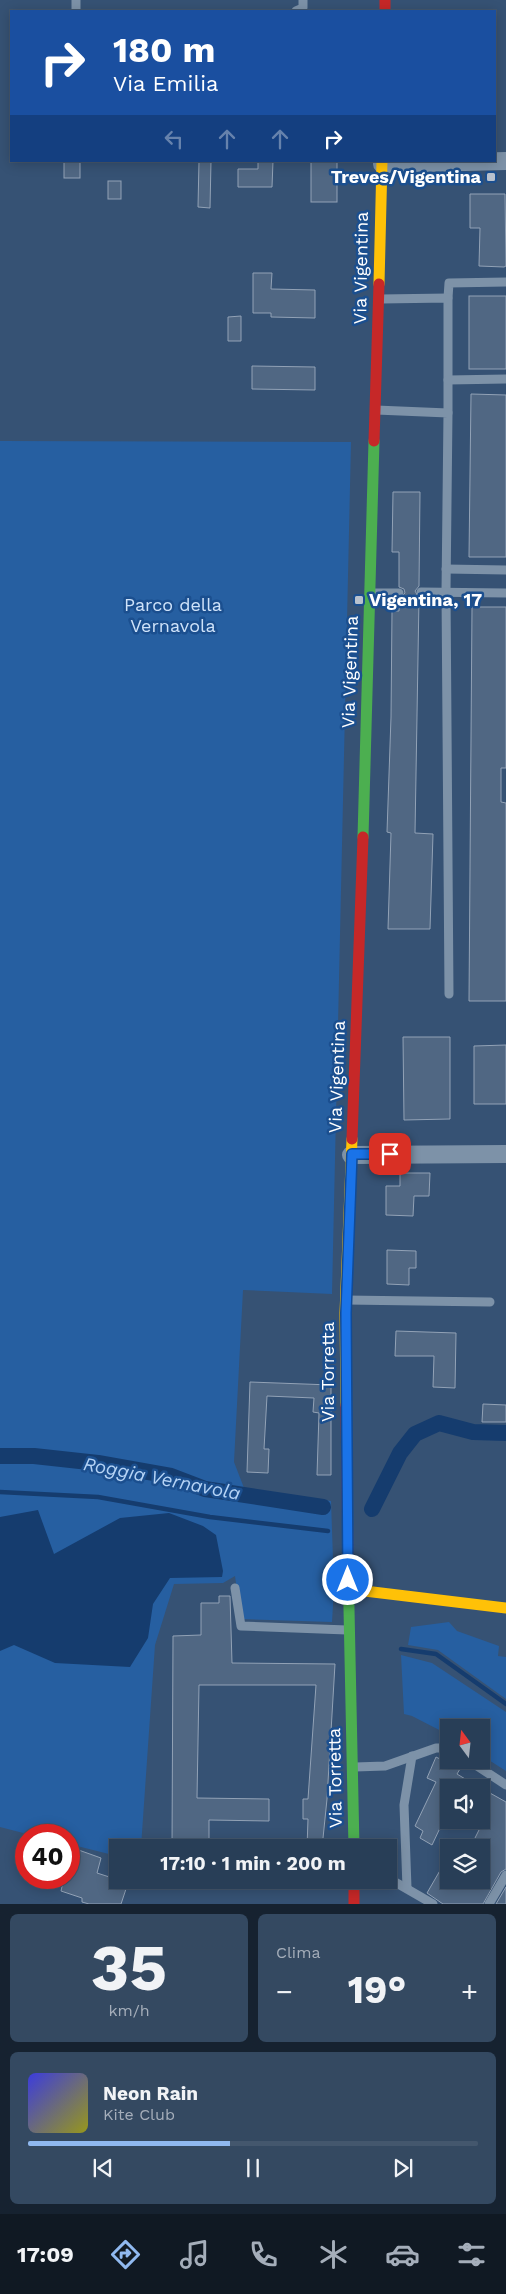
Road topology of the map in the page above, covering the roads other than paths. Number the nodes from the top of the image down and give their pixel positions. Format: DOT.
graph roads {
  1 [pos="303,0"];
  2 [pos="298,10"];
  3 [pos="444,162"];
  4 [pos="382,163"];
  5 [pos="506,282"];
  6 [pos="378,298"];
  7 [pos="448,298"];
  8 [pos="506,379"];
  9 [pos="448,380"];
  10 [pos="375,410"];
  11 [pos="448,413"];
  12 [pos="446,569"];
  13 [pos="506,570"];
  14 [pos="421,592"];
  15 [pos="446,592"];
  16 [pos="370,593"];
  17 [pos="399,593"];
  18 [pos="506,593"];
  19 [pos="449,994"];
  20 [pos="352,1154"];
  21 [pos="506,1154"];
  22 [pos="346,1300"];
  23 [pos="490,1302"];
  24 [pos="235,1588"];
  25 [pos="348,1589"];
  26 [pos="506,1608"];
  27 [pos="350,1630"];
  28 [pos="440,1748"];
  29 [pos="412,1756"];
  30 [pos="352,1767"];
  31 [pos="482,1769"];
  32 [pos="506,1785"];
  33 [pos="354,1839"];
  34 [pos="506,1875"];
  35 [pos="397,1883"];
  36 [pos="407,1888"];
  37 [pos="354,1889"];
  38 [pos="354,1904"];
  39 [pos="433,1904"];
  40 [pos="489,1904"];
  1 -- 2 [label="lane"];
  3 -- 4 [label="street"];
  4 -- 6 [label="street, Via Vigentina"];
  5 -- 7 [label="lane"];
  6 -- 7 [label="lane"];
  6 -- 10 [label="street, Via Vigentina"];
  7 -- 9 [label="lane"];
  8 -- 9 [label="lane"];
  9 -- 11 [label="lane"];
  10 -- 11 [label="lane"];
  10 -- 16 [label="street, Via Vigentina"];
  11 -- 12 [label="lane"];
  12 -- 13 [label="lane"];
  12 -- 15 [label="lane"];
  14 -- 15 [label="lane"];
  15 -- 18 [label="lane"];
  15 -- 19 [label="lane"];
  16 -- 17 [label="lane"];
  16 -- 20 [label="street, Via Vigentina"];
  20 -- 21 [label="street"];
  20 -- 22 [label="street, Via Torretta"];
  22 -- 23 [label="lane"];
  22 -- 25 [label="street, Via Torretta"];
  24 -- 27 [label="lane"];
  25 -- 26 [label="street"];
  25 -- 27 [label="street, Via Torretta"];
  27 -- 30 [label="street, Via Torretta"];
  28 -- 29 [label="lane"];
  29 -- 30 [label="lane"];
  29 -- 36 [label="lane"];
  30 -- 33 [label="street, Via Torretta"];
  31 -- 32 [label="lane"];
  34 -- 40 [label="lane"];
  35 -- 36 [label="lane"];
  36 -- 39 [label="lane"];
  37 -- 38 [label="street"];
}
